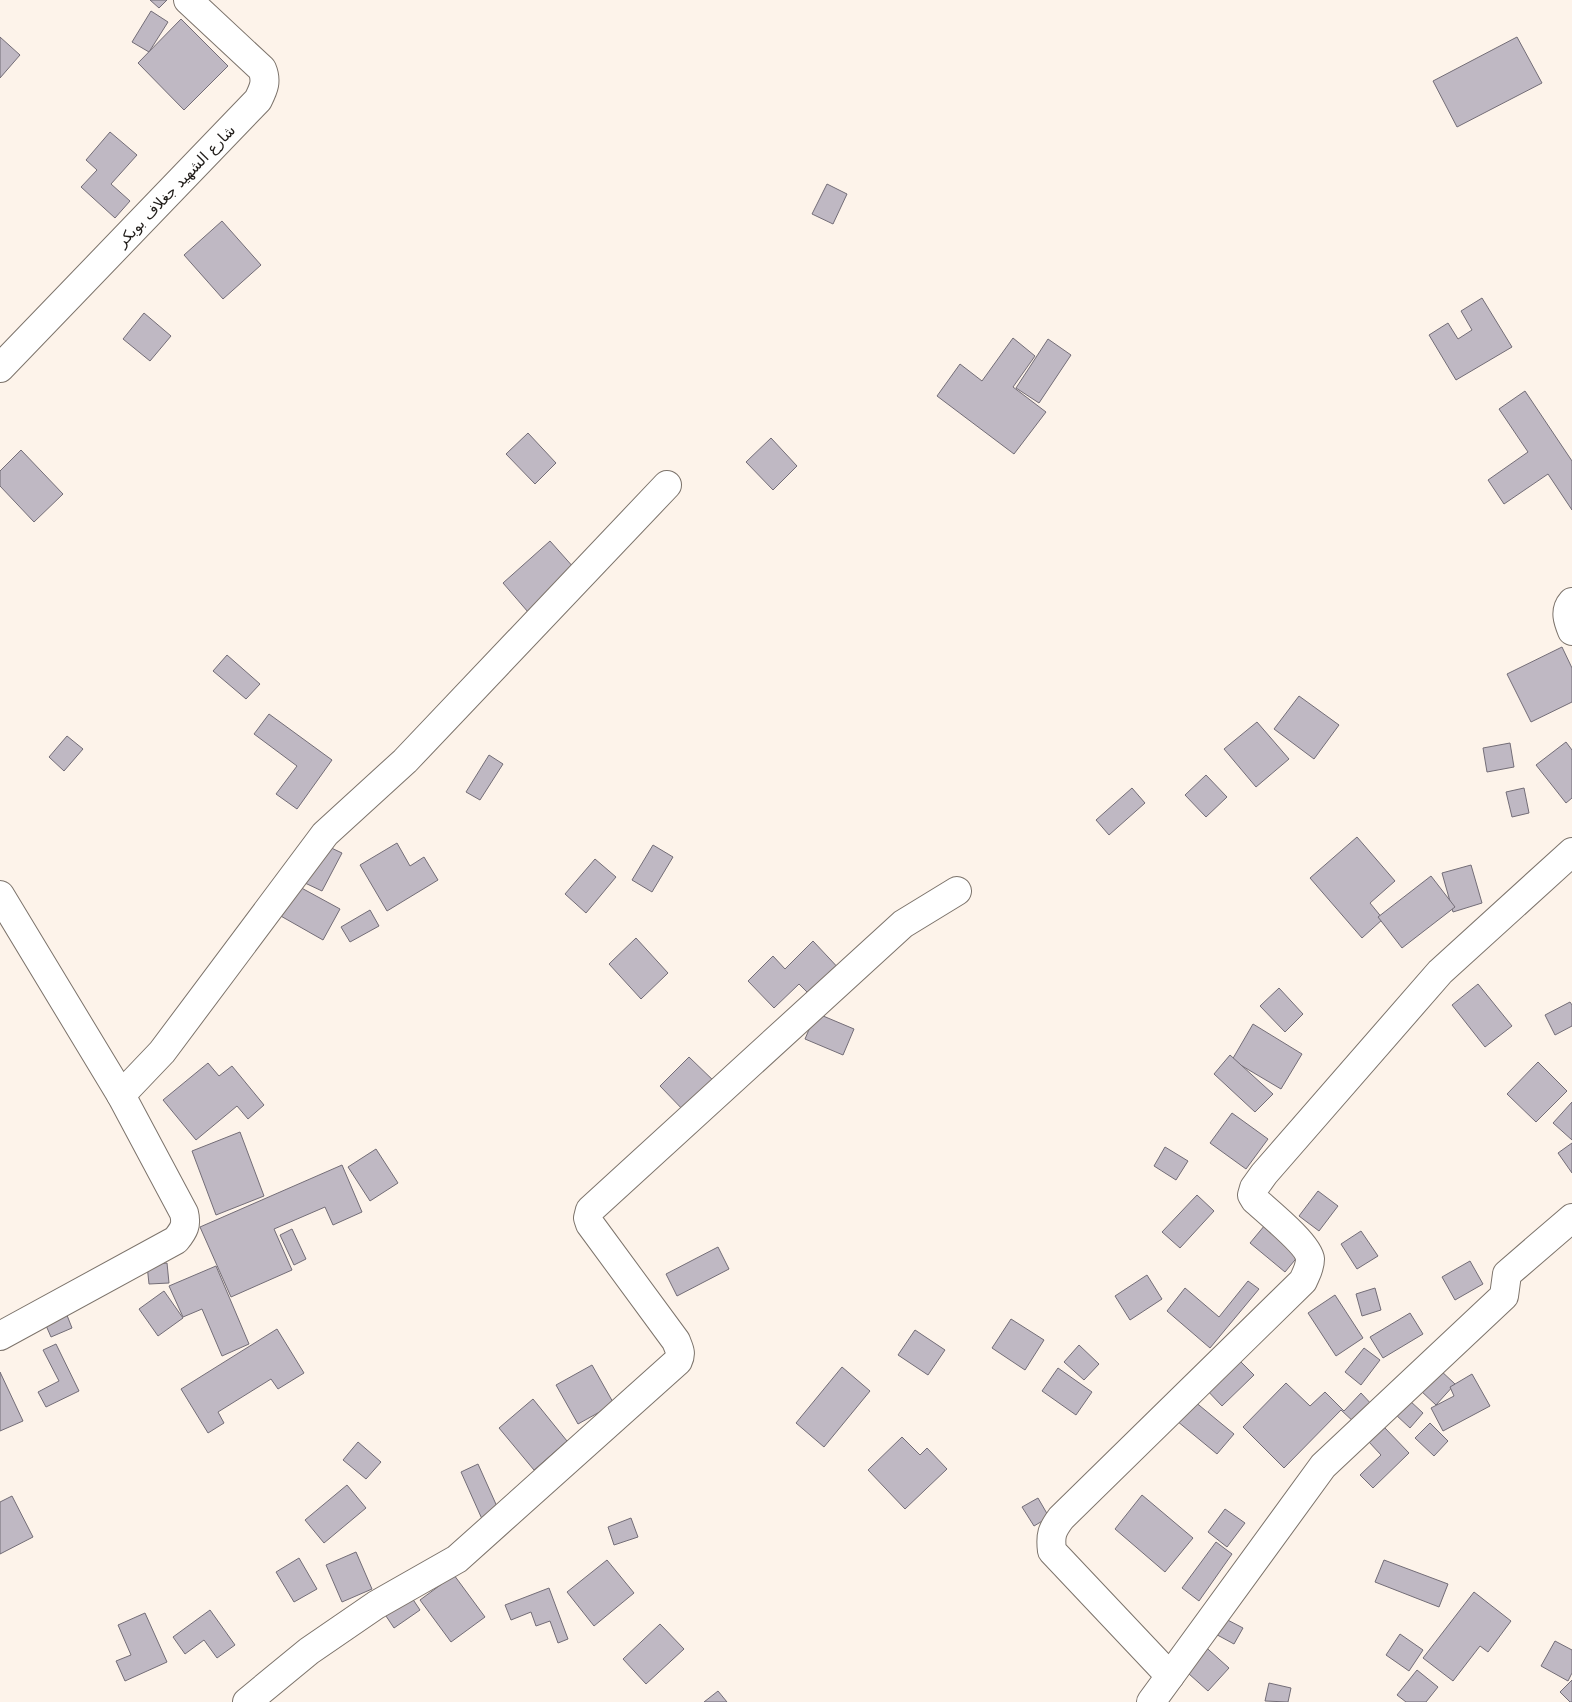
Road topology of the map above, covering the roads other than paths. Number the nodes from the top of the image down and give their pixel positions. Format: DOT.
graph roads {
  1 [pos="188,0"];
  2 [pos="0,368"];
  3 [pos="668,485"];
  4 [pos="1572,602"];
  5 [pos="1572,631"];
  6 [pos="1572,852"];
  7 [pos="957,891"];
  8 [pos="0,895"];
  9 [pos="121,1095"];
  10 [pos="1572,1218"];
  11 [pos="0,1336"];
  12 [pos="1170,1676"];
  13 [pos="247,1702"];
  14 [pos="1151,1702"];
  1 -- 2 [label="street, شارع الشهيد جغلاف بوبكر"];
  3 -- 9 [label="street"];
  4 -- 5 [label="street"];
  6 -- 12 [label="street"];
  7 -- 13 [label="street"];
  8 -- 9 [label="street"];
  9 -- 11 [label="street"];
  10 -- 12 [label="street"];
  12 -- 14 [label="street"];
}
